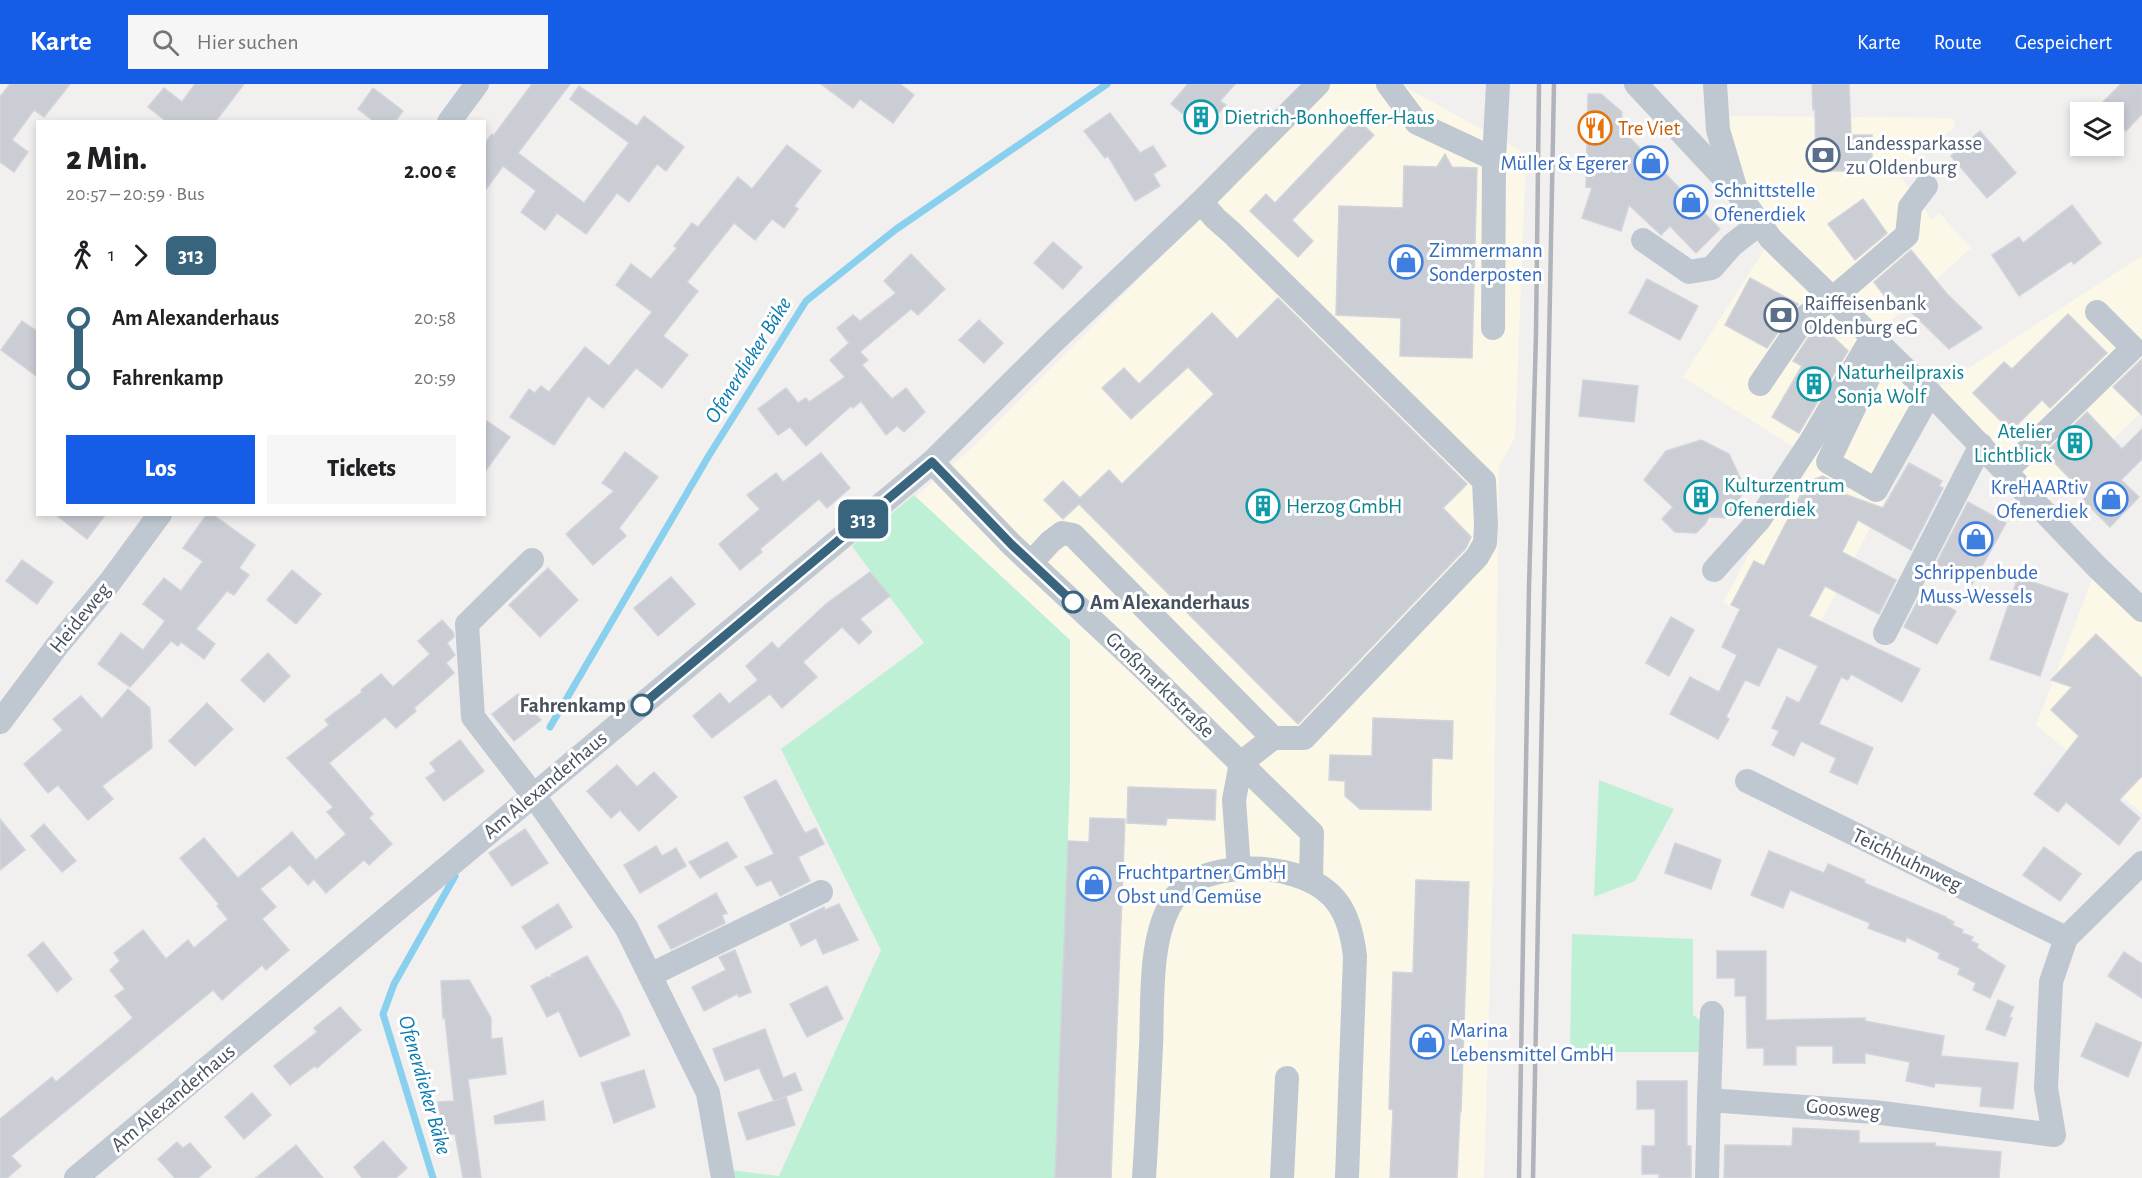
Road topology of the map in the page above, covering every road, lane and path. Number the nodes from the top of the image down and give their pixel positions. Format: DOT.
graph roads {
  1 [pos="477,84"];
  2 [pos="1318,84"];
  3 [pos="1388,84"];
  4 [pos="1498,84"];
  5 [pos="1636,84"];
  6 [pos="1715,84"];
  7 [pos="450,120"];
  8 [pos="1494,159"];
  9 [pos="1926,186"];
  10 [pos="1737,192"];
  11 [pos="1201,202"];
  12 [pos="1759,224"];
  13 [pos="1643,240"];
  14 [pos="1832,299"];
  15 [pos="2097,312"];
  16 [pos="1493,328"];
  17 [pos="1878,342"];
  18 [pos="1760,384"];
  19 [pos="1930,393"];
  20 [pos="1981,445"];
  21 [pos="932,462"];
  22 [pos="2006,471"];
  23 [pos="159,516"];
  24 [pos="531,560"];
  25 [pos="1031,563"];
  26 [pos="1714,570"];
  27 [pos="2142,610"];
  28 [pos="1885,633"];
  29 [pos="0,722"];
  30 [pos="1273,738"];
  31 [pos="1241,764"];
  32 [pos="1747,781"];
  33 [pos="534,796"];
  34 [pos="2142,863"];
  35 [pos="1239,869"];
  36 [pos="1311,880"];
  37 [pos="821,892"];
  38 [pos="805,913"];
  39 [pos="2066,939"];
  40 [pos="654,983"];
  41 [pos="1712,1013"];
  42 [pos="1287,1078"];
  43 [pos="1709,1100"];
  44 [pos="76,1178"];
  45 [pos="723,1178"];
  46 [pos="1144,1178"];
  47 [pos="1282,1178"];
  48 [pos="1347,1178"];
  49 [pos="1707,1178"];
  1 -- 7 [label="street"];
  2 -- 11 [label="street, Am Alexanderhaus"];
  3 -- 8 [label="street"];
  4 -- 8 [label="street"];
  5 -- 10 [label="street"];
  6 -- 10 [label="street"];
  8 -- 16 [label="street"];
  9 -- 14 [label="street"];
  10 -- 12 [label="street"];
  11 -- 21 [label="street, Am Alexanderhaus"];
  11 -- 30 [label="street"];
  12 -- 13 [label="street"];
  12 -- 14 [label="street"];
  14 -- 17 [label="street"];
  14 -- 18 [label="street"];
  15 -- 22 [label="street"];
  17 -- 19 [label="street"];
  17 -- 19 [label="street"];
  17 -- 26 [label="street"];
  19 -- 20 [label="street"];
  20 -- 22 [label="street"];
  20 -- 28 [label="street"];
  21 -- 25 [label="street, Großmarktstraße"];
  21 -- 33 [label="street, Am Alexanderhaus"];
  22 -- 27 [label="street"];
  23 -- 29 [label="street, Heideweg"];
  24 -- 33 [label="street"];
  25 -- 30 [label="street"];
  25 -- 31 [label="street, Großmarktstraße"];
  30 -- 31 [label="street"];
  31 -- 35 [label="street"];
  31 -- 36 [label="street, Großmarktstraße"];
  32 -- 39 [label="street, Teichhuhnweg"];
  33 -- 40 [label="street"];
  33 -- 44 [label="street, Am Alexanderhaus"];
  34 -- 39 [label="street"];
  35 -- 36 [label="street"];
  35 -- 46 [label="street"];
  36 -- 48 [label="street"];
  37 -- 40 [label="street"];
  38 -- 40 [label="street"];
  39 -- 43 [label="street, Goosweg"];
  40 -- 45 [label="street"];
  41 -- 43 [label="street"];
  42 -- 47 [label="street"];
  43 -- 49 [label="street"];
}
